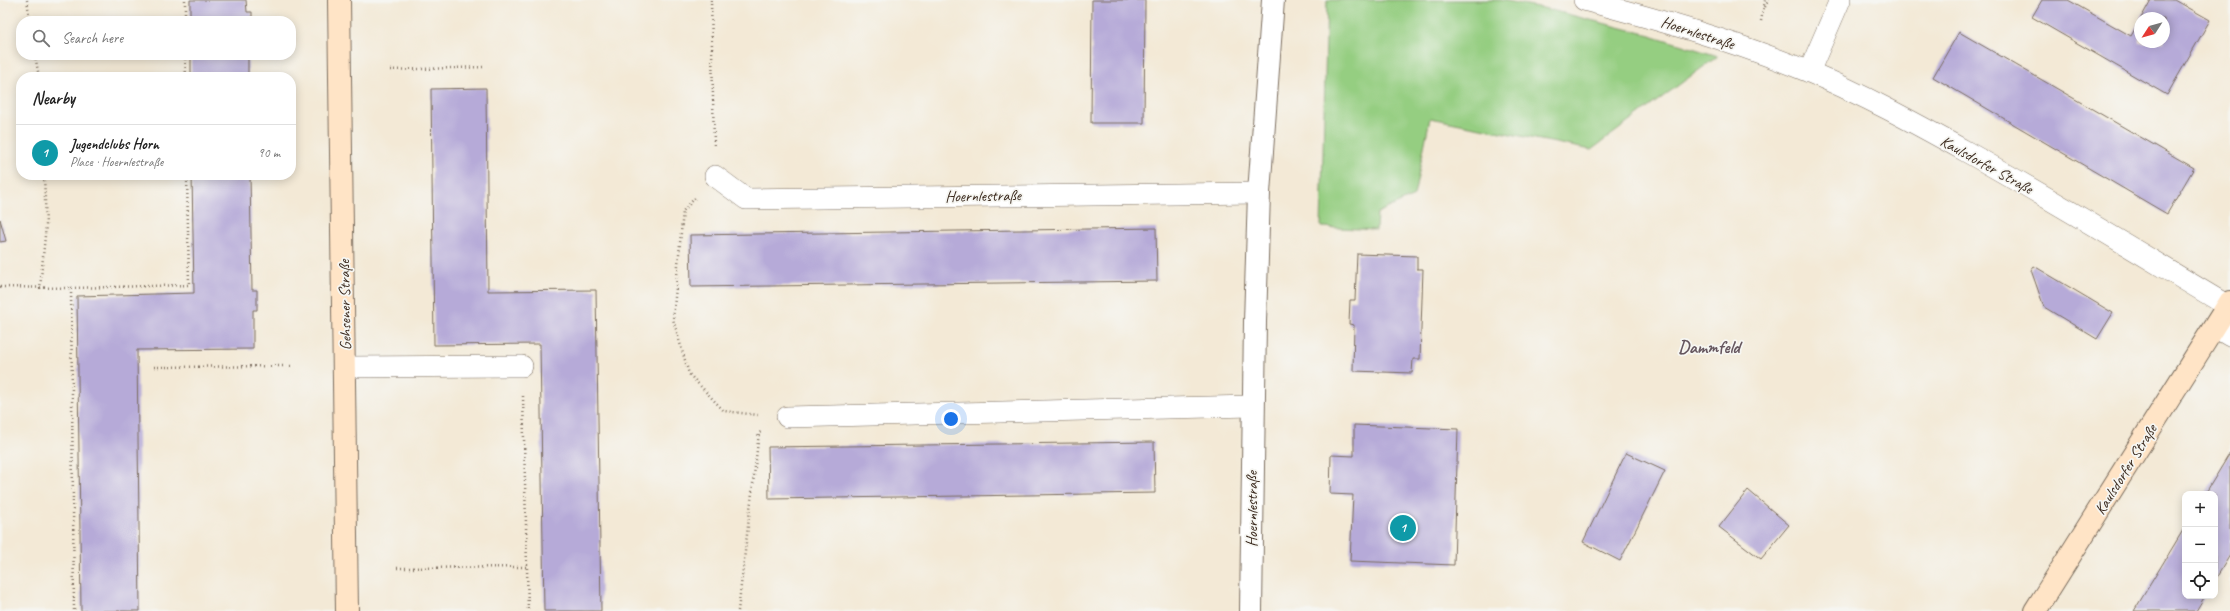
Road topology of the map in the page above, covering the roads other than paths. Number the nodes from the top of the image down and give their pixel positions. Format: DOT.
graph roads {
  1 [pos="339,0"];
  2 [pos="1273,0"];
  3 [pos="1584,0"];
  4 [pos="1840,0"];
  5 [pos="1809,72"];
  6 [pos="715,176"];
  7 [pos="1259,193"];
  8 [pos="2229,304"];
  9 [pos="2222,331"];
  10 [pos="522,366"];
  11 [pos="345,368"];
  12 [pos="1252,406"];
  13 [pos="787,417"];
  14 [pos="347,611"];
  15 [pos="1251,611"];
  16 [pos="2035,611"];
  1 -- 11 [label="main road, Gehsener Straße"];
  2 -- 7 [label="street, Hoernlestraße"];
  3 -- 5 [label="lane, Hoernlestraße"];
  4 -- 5 [label="lane"];
  5 -- 8 [label="lane, Kaulsdorfer Straße"];
  6 -- 7 [label="lane, Hoernlestraße"];
  7 -- 12 [label="street, Hoernlestraße"];
  8 -- 9 [label="main road, Kaulsdorfer Straße"];
  9 -- 16 [label="main road, Kaulsdorfer Straße"];
  10 -- 11 [label="lane"];
  11 -- 14 [label="main road, Gehsener Straße"];
  12 -- 13 [label="lane"];
  12 -- 15 [label="street, Hoernlestraße"];
}
